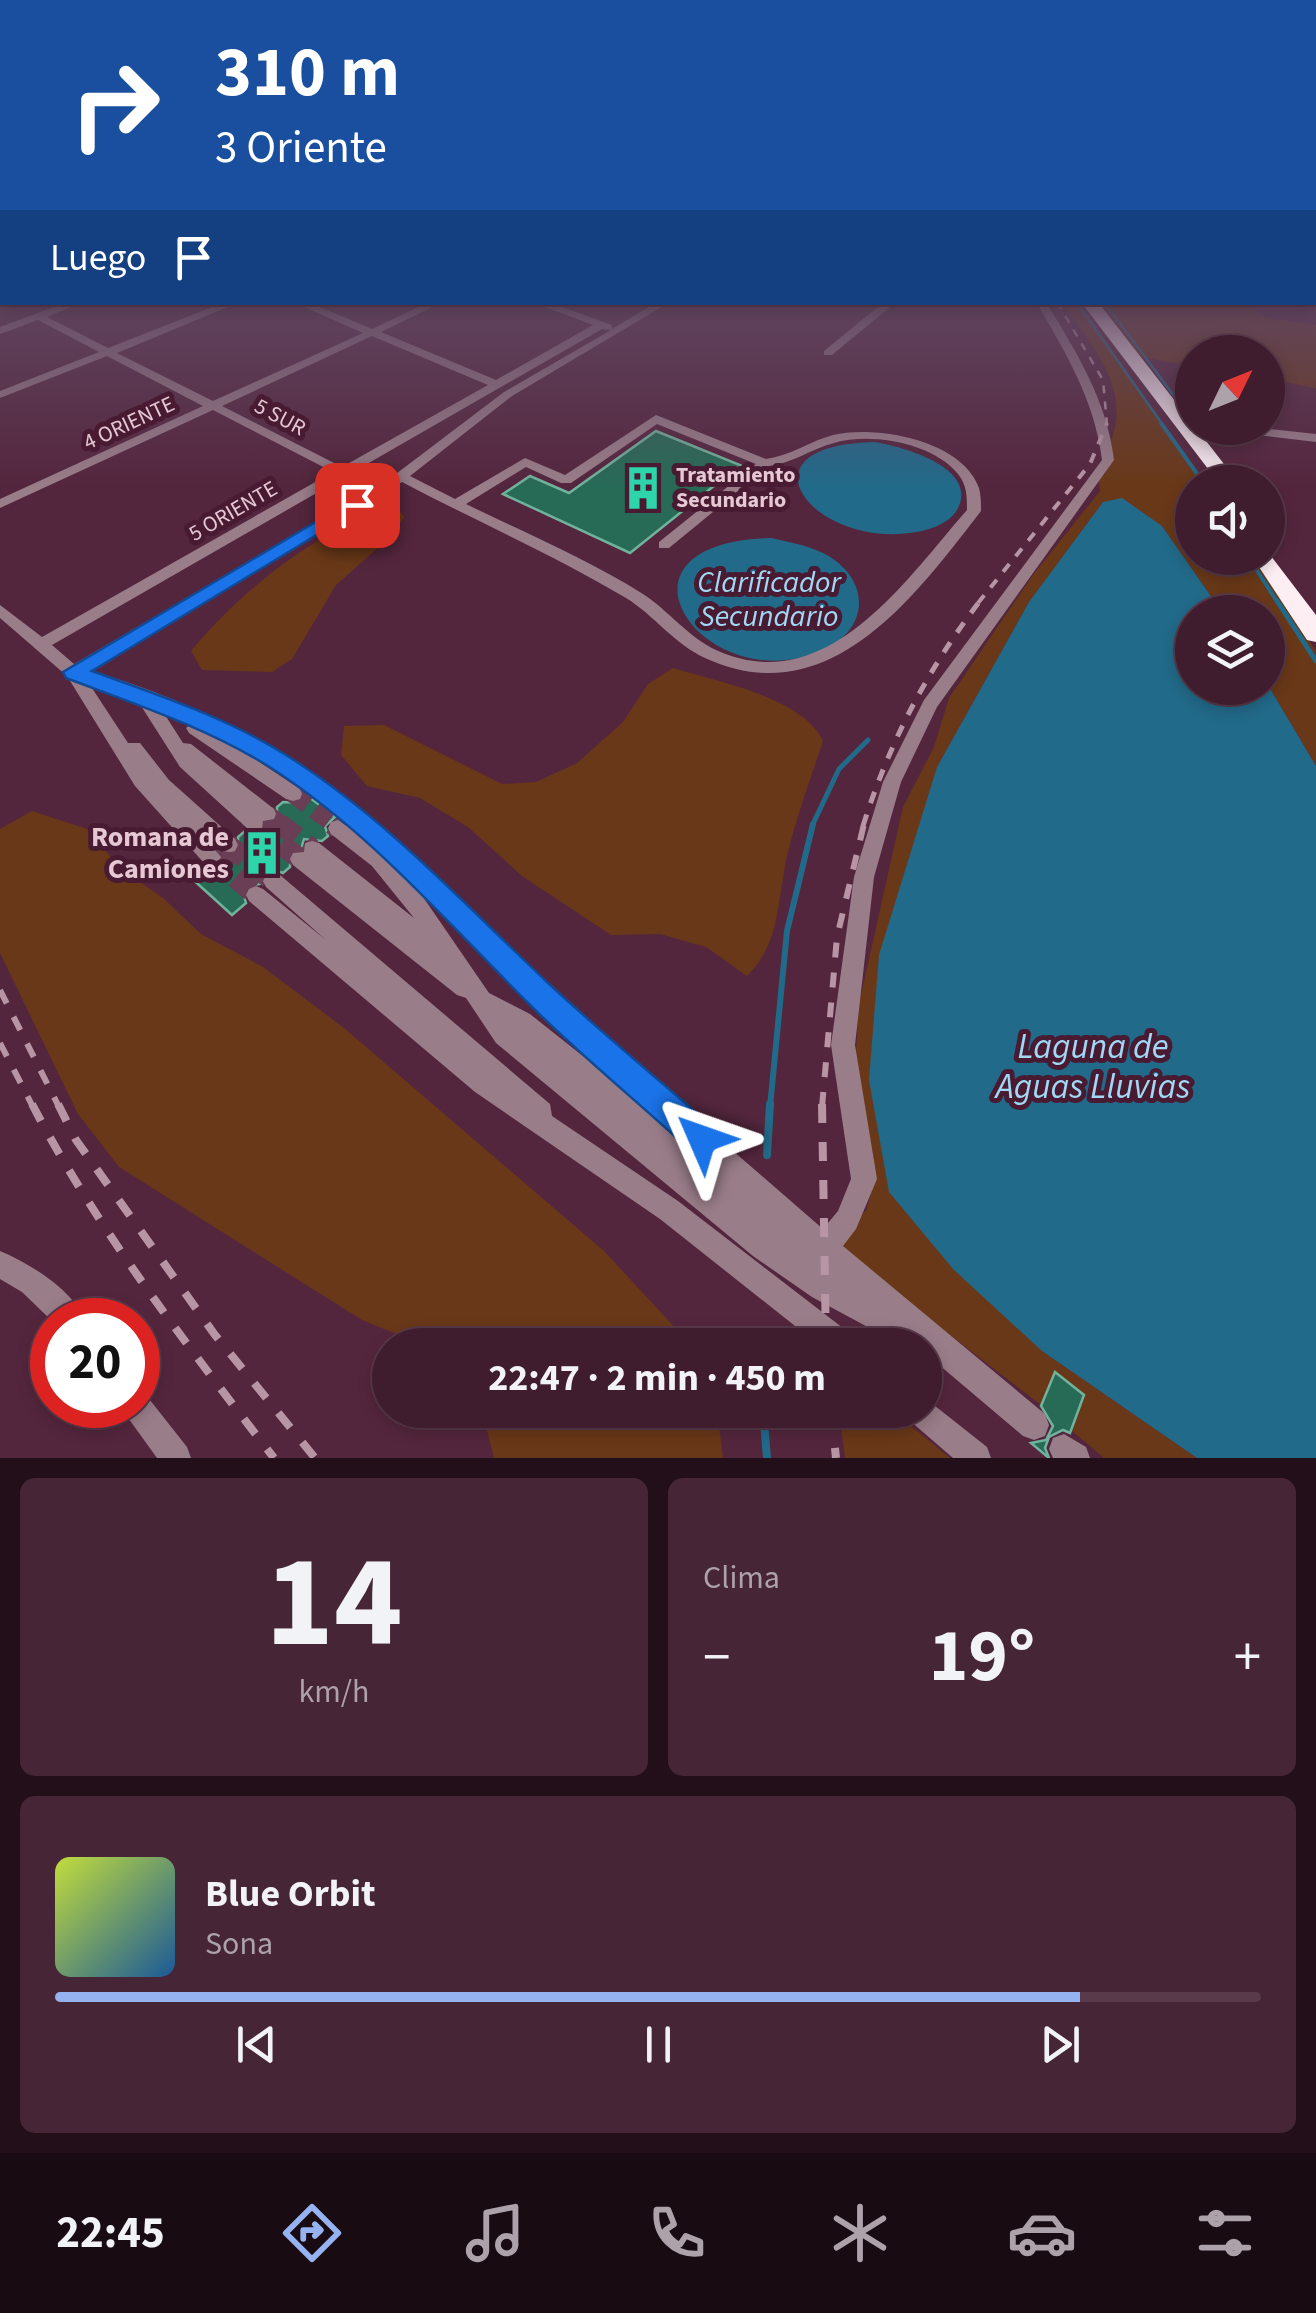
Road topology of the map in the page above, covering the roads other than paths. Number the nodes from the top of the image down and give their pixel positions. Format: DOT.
graph roads {
  1 [pos="113,351"];
  2 [pos="333,351"];
  3 [pos="416,351"];
  4 [pos="555,351"];
  5 [pos="582,351"];
  6 [pos="830,351"];
  7 [pos="1068,351"];
  8 [pos="1126,351"];
  9 [pos="828,353"];
  10 [pos="1148,382"];
  11 [pos="496,384"];
  12 [pos="0,396"];
  13 [pos="215,405"];
  14 [pos="1175,410"];
  15 [pos="1285,434"];
  16 [pos="1316,438"];
  17 [pos="765,463"];
  18 [pos="1202,465"];
  19 [pos="342,472"];
  20 [pos="402,477"];
  21 [pos="0,504"];
  22 [pos="455,505"];
  23 [pos="664,545"];
  24 [pos="1285,559"];
  25 [pos="1276,575"];
  26 [pos="1316,600"];
  27 [pos="0,610"];
  28 [pos="1316,634"];
  29 [pos="41,644"];
  30 [pos="73,672"];
  31 [pos="144,696"];
  32 [pos="95,702"];
  33 [pos="293,794"];
  34 [pos="262,818"];
  35 [pos="338,828"];
  36 [pos="228,845"];
  37 [pos="306,854"];
  38 [pos="212,858"];
  39 [pos="264,888"];
  40 [pos="482,1000"];
  41 [pos="824,1249"];
  42 [pos="0,1264"];
  43 [pos="48,1298"];
  44 [pos="820,1328"];
  45 [pos="899,1328"];
  46 [pos="915,1328"];
  47 [pos="942,1351"];
  48 [pos="1034,1425"];
  49 [pos="153,1428"];
  50 [pos="940,1428"];
  51 [pos="176,1458"];
  52 [pos="976,1458"];
  1 -- 12 [label="lane"];
  1 -- 13 [label="lane, 5 SUR"];
  2 -- 13 [label="lane, 4 ORIENTE"];
  3 -- 11 [label="lane"];
  4 -- 11 [label="lane, 5 ORIENTE"];
  5 -- 20 [label="lane"];
  6 -- 9 [label="lane"];
  7 -- 41 [label="lane"];
  8 -- 10 [label="highway"];
  10 -- 14 [label="highway"];
  10 -- 18 [label="highway"];
  11 -- 19 [label="lane, 5 ORIENTE"];
  13 -- 19 [label="lane, 5 SUR"];
  13 -- 21 [label="lane, 4 ORIENTE"];
  15 -- 16 [label="lane"];
  17 -- 22 [label="lane"];
  17 -- 22 [label="lane"];
  17 -- 23 [label="lane"];
  19 -- 29 [label="lane, 5 ORIENTE"];
  20 -- 22 [label="lane"];
  20 -- 30 [label="lane"];
  24 -- 26 [label="highway"];
  25 -- 28 [label="highway"];
  27 -- 29 [label="lane"];
  29 -- 30 [label="lane"];
  30 -- 31 [label="lane"];
  30 -- 32 [label="lane"];
  31 -- 33 [label="lane"];
  31 -- 34 [label="lane"];
  31 -- 41 [label="lane"];
  32 -- 36 [label="lane"];
  32 -- 38 [label="lane"];
  35 -- 40 [label="lane"];
  37 -- 40 [label="lane"];
  39 -- 44 [label="lane"];
  40 -- 45 [label="lane"];
  41 -- 46 [label="lane"];
  42 -- 43 [label="lane"];
  47 -- 48 [label="lane"];
  49 -- 51 [label="lane"];
  50 -- 52 [label="lane"];
}
